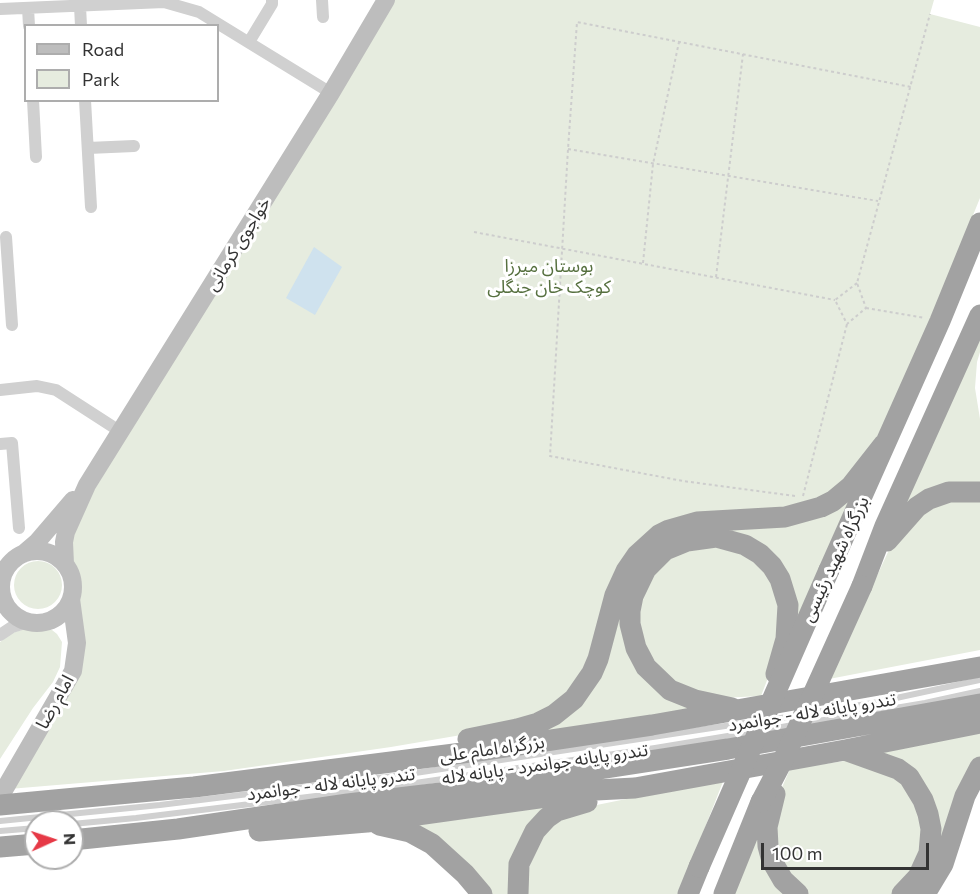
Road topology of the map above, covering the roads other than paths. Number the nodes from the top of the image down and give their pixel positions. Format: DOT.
graph roads {
  1 [pos="272,0"];
  2 [pos="322,0"];
  3 [pos="386,0"];
  4 [pos="80,6"];
  5 [pos="28,8"];
  6 [pos="0,9"];
  7 [pos="323,17"];
  8 [pos="29,24"];
  9 [pos="81,24"];
  10 [pos="249,42"];
  11 [pos="332,93"];
  12 [pos="33,102"];
  13 [pos="85,102"];
  14 [pos="134,146"];
  15 [pos="88,148"];
  16 [pos="36,157"];
  17 [pos="91,207"];
  18 [pos="980,223"];
  19 [pos="6,237"];
  20 [pos="5,303"];
  21 [pos="980,315"];
  22 [pos="12,325"];
  23 [pos="0,390"];
  24 [pos="121,432"];
  25 [pos="0,444"];
  26 [pos="884,444"];
  27 [pos="87,485"];
  28 [pos="980,492"];
  29 [pos="19,528"];
  30 [pos="23,554"];
  31 [pos="874,558"];
  32 [pos="65,564"];
  33 [pos="1,599"];
  34 [pos="71,599"];
  35 [pos="28,622"];
  36 [pos="48,622"];
  37 [pos="0,635"];
  38 [pos="980,654"];
  39 [pos="980,667"];
  40 [pos="944,673"];
  41 [pos="980,680"];
  42 [pos="980,691"];
  43 [pos="772,698"];
  44 [pos="980,704"];
  45 [pos="741,710"];
  46 [pos="980,723"];
  47 [pos="845,750"];
  48 [pos="360,766"];
  49 [pos="980,767"];
  50 [pos="0,774"];
  51 [pos="635,788"];
  52 [pos="0,797"];
  53 [pos="768,798"];
  54 [pos="0,805"];
  55 [pos="0,821"];
  56 [pos="367,822"];
  57 [pos="84,823"];
  58 [pos="178,829"];
  59 [pos="24,833"];
  60 [pos="84,839"];
  61 [pos="3,842"];
  62 [pos="24,843"];
  63 [pos="482,894"];
  64 [pos="518,894"];
  65 [pos="688,894"];
  66 [pos="724,894"];
  67 [pos="798,894"];
  68 [pos="902,894"];
  69 [pos="925,894"];
  1 -- 10 [label="street"];
  2 -- 7 [label="street"];
  3 -- 11 [label="main road, خواجوی کرمانی"];
  4 -- 5 [label="street"];
  4 -- 9 [label="street"];
  4 -- 10 [label="street"];
  5 -- 6 [label="street"];
  5 -- 8 [label="street"];
  10 -- 11 [label="street"];
  11 -- 24 [label="main road, خواجوی کرمانی"];
  12 -- 16 [label="street"];
  13 -- 15 [label="street"];
  14 -- 15 [label="street"];
  15 -- 17 [label="street"];
  18 -- 26 [label="highway, بزرگراه شهید رئیسی"];
  19 -- 20 [label="street"];
  20 -- 22 [label="street"];
  21 -- 31 [label="highway, بزرگراه شهید رئیسی"];
  23 -- 24 [label="street"];
  24 -- 27 [label="main road, خواجوی کرمانی"];
  25 -- 29 [label="street"];
  26 -- 43 [label="highway, بزرگراه شهید رئیسی, bridge"];
  26 -- 48 [label="highway"];
  27 -- 30 [label="main road"];
  27 -- 32 [label="main road"];
  28 -- 31 [label="highway"];
  30 -- 32 [label="main road"];
  30 -- 33 [label="main road"];
  31 -- 53 [label="highway, بزرگراه شهید رئیسی, bridge"];
  32 -- 34 [label="main road"];
  33 -- 35 [label="main road"];
  34 -- 36 [label="main road"];
  34 -- 52 [label="main road, امام رضا"];
  35 -- 36 [label="main road"];
  35 -- 37 [label="street"];
  36 -- 50 [label="main road, امام رضا"];
  38 -- 40 [label="highway"];
  39 -- 40 [label="highway, بزرگراه امام علی"];
  40 -- 45 [label="highway, بزرگراه امام علی"];
  41 -- 55 [label="lane, تندرو پایانه لاله - جوانمرد"];
  42 -- 57 [label="lane, تندرو پایانه جوانمرد - پایانه لاله"];
  43 -- 45 [label="highway"];
  43 -- 65 [label="highway, بزرگراه شهید رئیسی, bridge"];
  44 -- 58 [label="highway, بزرگراه امام علی"];
  45 -- 48 [label="highway, بزرگراه امام علی"];
  46 -- 47 [label="highway"];
  47 -- 51 [label="highway"];
  47 -- 68 [label="highway"];
  48 -- 54 [label="highway, بزرگراه امام علی"];
  49 -- 69 [label="highway"];
  51 -- 56 [label="highway"];
  51 -- 64 [label="highway"];
  53 -- 66 [label="highway, بزرگراه شهید رئیسی"];
  53 -- 67 [label="highway"];
  56 -- 58 [label="highway"];
  56 -- 63 [label="highway"];
  58 -- 60 [label="highway, بزرگراه امام علی"];
  59 -- 61 [label="lane"];
  61 -- 62 [label="highway"];
}
